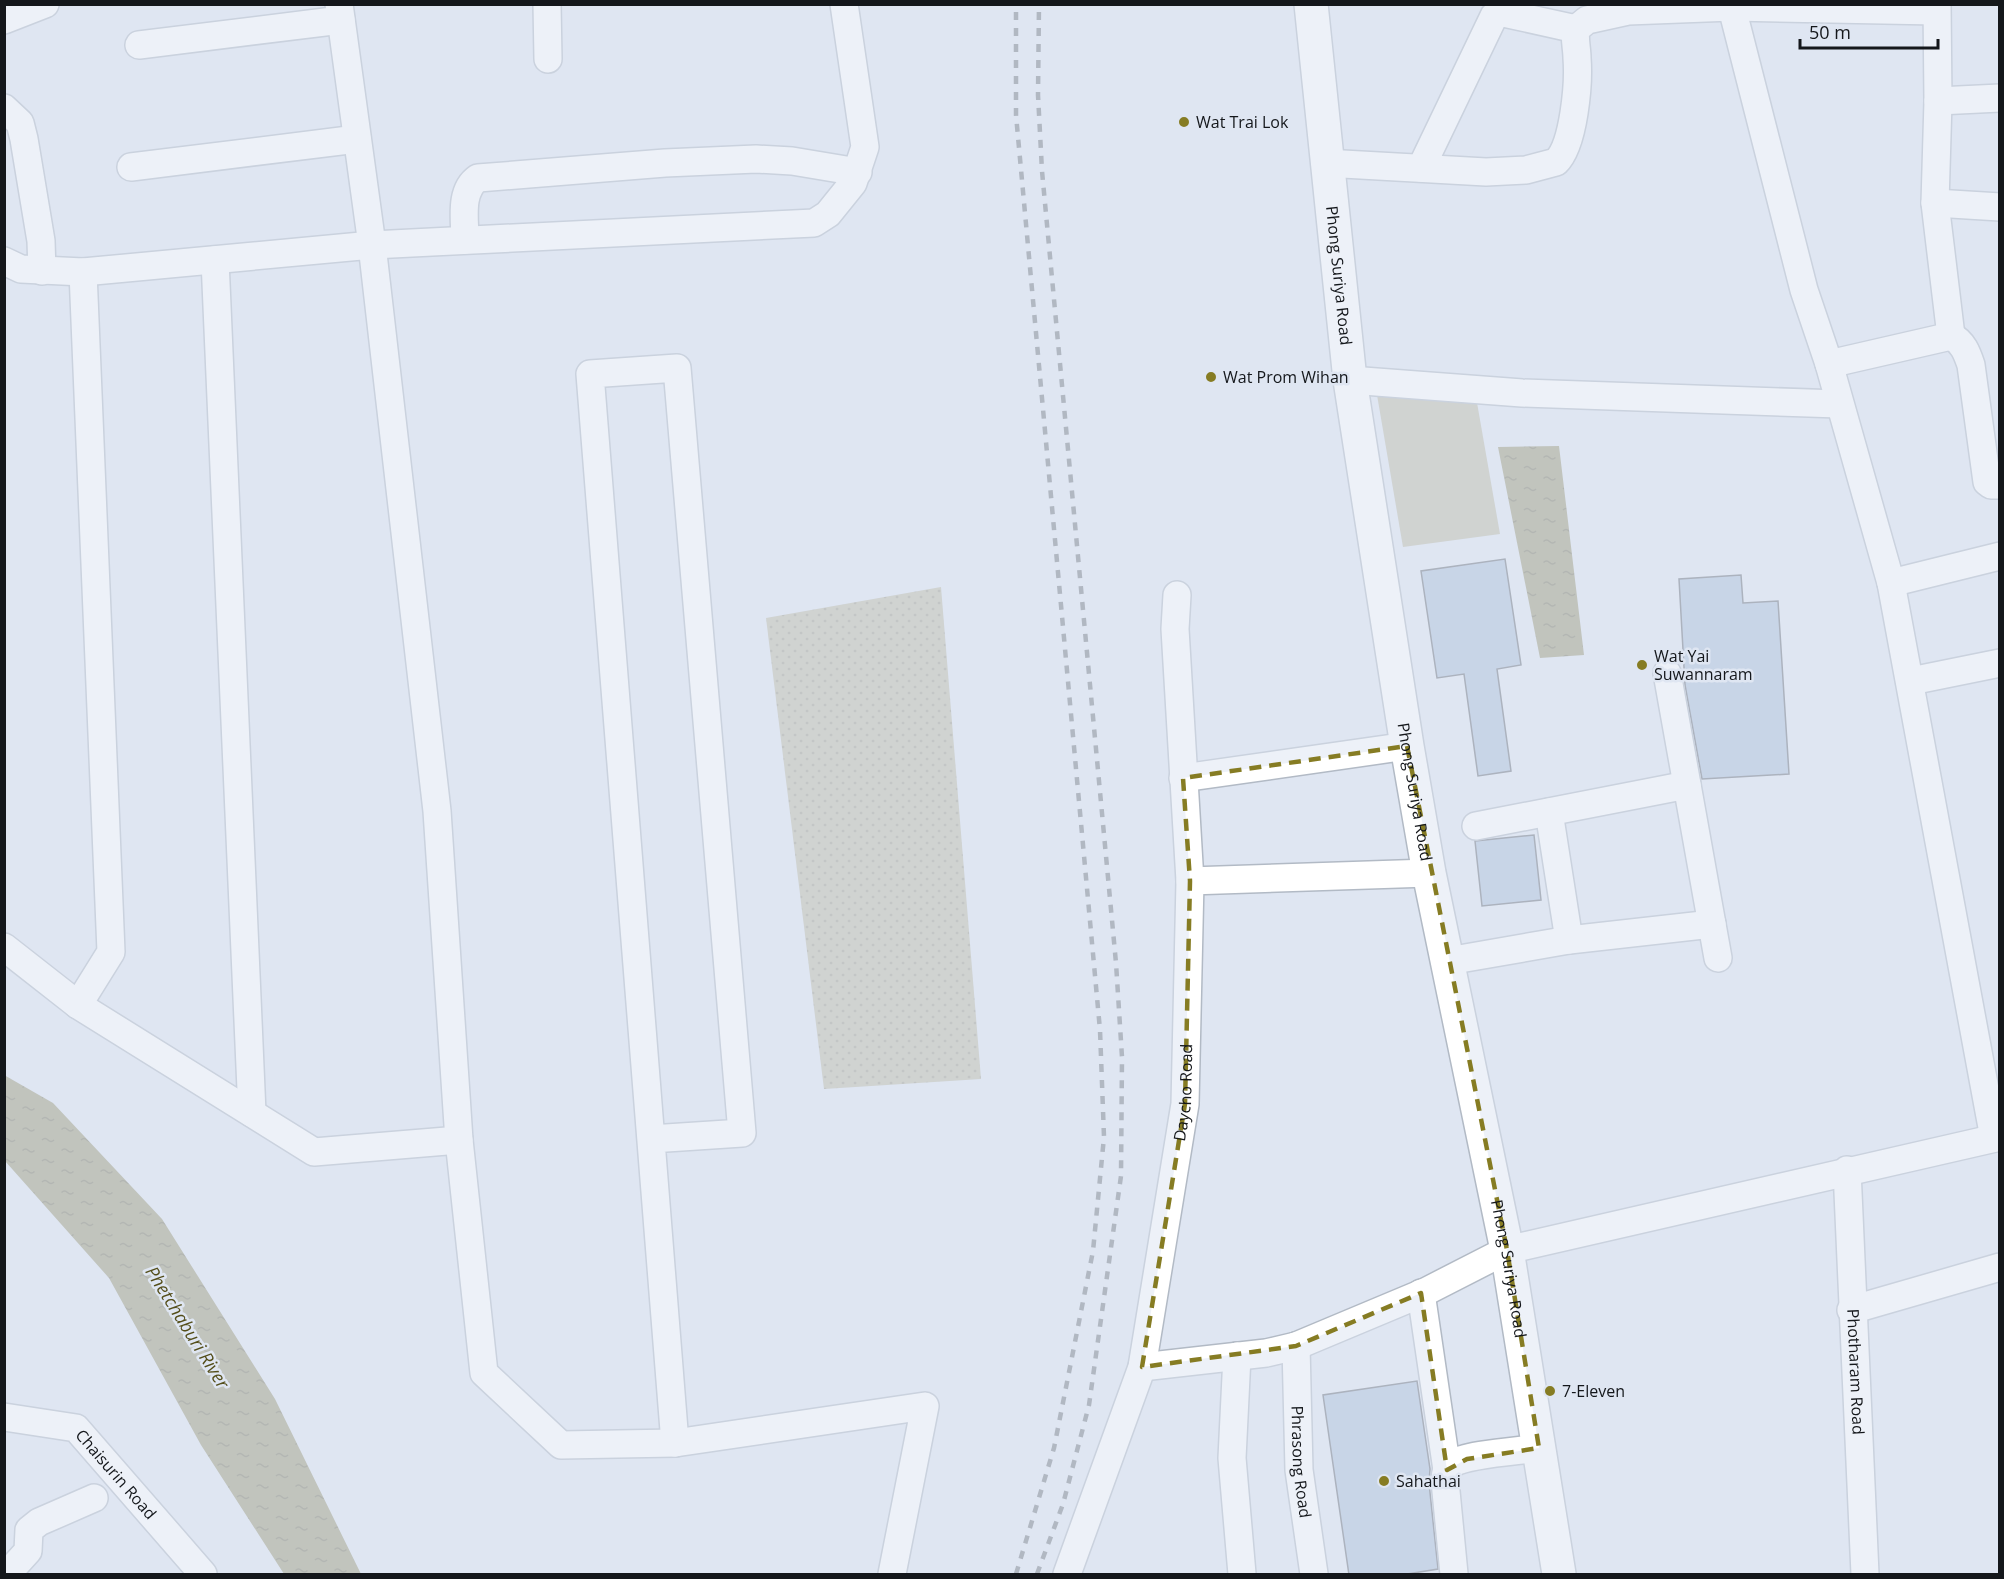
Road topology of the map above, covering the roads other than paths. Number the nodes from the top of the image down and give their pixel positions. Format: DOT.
graph roads {
  1 [pos="45,4"];
  2 [pos="547,4"];
  3 [pos="844,4"];
  4 [pos="1311,4"];
  5 [pos="1731,6"];
  6 [pos="1937,8"];
  7 [pos="340,12"];
  8 [pos="4,20"];
  9 [pos="1575,29"];
  10 [pos="139,45"];
  11 [pos="548,59"];
  12 [pos="2000,98"];
  13 [pos="1938,101"];
  14 [pos="4,108"];
  15 [pos="357,139"];
  16 [pos="1325,163"];
  17 [pos="131,168"];
  18 [pos="1420,168"];
  19 [pos="858,171"];
  20 [pos="1935,203"];
  21 [pos="2000,207"];
  22 [pos="465,240"];
  23 [pos="372,245"];
  24 [pos="215,260"];
  25 [pos="4,261"];
  26 [pos="42,272"];
  27 [pos="83,272"];
  28 [pos="1951,336"];
  29 [pos="1829,364"];
  30 [pos="1350,380"];
  31 [pos="1839,404"];
  32 [pos="2000,485"];
  33 [pos="2000,556"];
  34 [pos="1891,583"];
  35 [pos="1177,596"];
  36 [pos="2000,663"];
  37 [pos="1667,673"];
  38 [pos="1911,681"];
  39 [pos="1407,746"];
  40 [pos="1183,778"];
  41 [pos="1687,785"];
  42 [pos="1549,812"];
  43 [pos="1476,826"];
  44 [pos="1429,873"];
  45 [pos="1190,881"];
  46 [pos="1712,924"];
  47 [pos="1569,940"];
  48 [pos="4,947"];
  49 [pos="1718,958"];
  50 [pos="1448,960"];
  51 [pos="78,1005"];
  52 [pos="252,1113"];
  53 [pos="1996,1137"];
  54 [pos="651,1139"];
  55 [pos="459,1140"];
  56 [pos="1847,1170"];
  57 [pos="1507,1250"];
  58 [pos="2000,1267"];
  59 [pos="1421,1293"];
  60 [pos="1851,1310"];
  61 [pos="1296,1346"];
  62 [pos="1237,1356"];
  63 [pos="1142,1367"];
  64 [pos="4,1417"];
  65 [pos="675,1443"];
  66 [pos="1539,1448"];
  67 [pos="1447,1470"];
  68 [pos="94,1498"];
  69 [pos="7,1575"];
  70 [pos="203,1575"];
  71 [pos="892,1575"];
  72 [pos="1067,1575"];
  73 [pos="1242,1575"];
  74 [pos="1314,1575"];
  75 [pos="1454,1575"];
  76 [pos="1559,1575"];
  77 [pos="1865,1575"];
  1 -- 8 [label="street"];
  2 -- 11 [label="street"];
  3 -- 19 [label="street"];
  4 -- 16 [label="main road, Phong Suriya Road"];
  5 -- 6 [label="street"];
  5 -- 9 [label="street"];
  5 -- 29 [label="street"];
  6 -- 13 [label="street"];
  7 -- 10 [label="street"];
  7 -- 15 [label="street"];
  9 -- 18 [label="street"];
  9 -- 18 [label="street"];
  12 -- 13 [label="street"];
  13 -- 20 [label="street"];
  14 -- 26 [label="street"];
  15 -- 17 [label="street"];
  15 -- 23 [label="street"];
  16 -- 18 [label="street"];
  16 -- 30 [label="main road, Phong Suriya Road"];
  19 -- 22 [label="street"];
  19 -- 22 [label="street"];
  20 -- 21 [label="street"];
  20 -- 28 [label="street"];
  22 -- 23 [label="street"];
  23 -- 24 [label="street"];
  23 -- 55 [label="street"];
  24 -- 27 [label="street"];
  24 -- 52 [label="street"];
  25 -- 26 [label="street"];
  26 -- 27 [label="street"];
  27 -- 51 [label="street"];
  28 -- 29 [label="street"];
  28 -- 32 [label="street"];
  29 -- 31 [label="street"];
  30 -- 31 [label="street"];
  30 -- 39 [label="main road, Phong Suriya Road"];
  31 -- 34 [label="street"];
  33 -- 34 [label="street"];
  34 -- 38 [label="street"];
  35 -- 40 [label="street, Daycho Road"];
  36 -- 38 [label="street"];
  37 -- 41 [label="street"];
  38 -- 53 [label="street"];
  39 -- 40 [label="street"];
  39 -- 44 [label="main road, Phong Suriya Road"];
  40 -- 45 [label="street, Daycho Road"];
  41 -- 42 [label="street"];
  41 -- 46 [label="street"];
  42 -- 43 [label="street"];
  42 -- 47 [label="street"];
  44 -- 45 [label="street"];
  44 -- 50 [label="main road, Phong Suriya Road"];
  45 -- 63 [label="street, Daycho Road"];
  46 -- 47 [label="street"];
  46 -- 49 [label="street"];
  47 -- 50 [label="street"];
  48 -- 51 [label="street"];
  50 -- 57 [label="main road, Phong Suriya Road"];
  51 -- 52 [label="street"];
  52 -- 55 [label="street"];
  53 -- 56 [label="street"];
  54 -- 54 [label="street"];
  54 -- 65 [label="street"];
  55 -- 65 [label="street"];
  56 -- 57 [label="street"];
  56 -- 60 [label="street, Photharam Road"];
  57 -- 59 [label="street"];
  57 -- 66 [label="main road, Phong Suriya Road"];
  58 -- 60 [label="street"];
  59 -- 61 [label="street"];
  59 -- 67 [label="street"];
  60 -- 77 [label="street, Photharam Road"];
  61 -- 62 [label="street"];
  61 -- 74 [label="street, Phrasong Road"];
  62 -- 63 [label="street"];
  62 -- 73 [label="street"];
  63 -- 72 [label="street, Daycho Road"];
  64 -- 70 [label="street, Chaisurin Road"];
  65 -- 71 [label="street"];
  66 -- 67 [label="street"];
  66 -- 76 [label="main road, Phong Suriya Road"];
  67 -- 75 [label="street"];
  68 -- 69 [label="street"];
}
